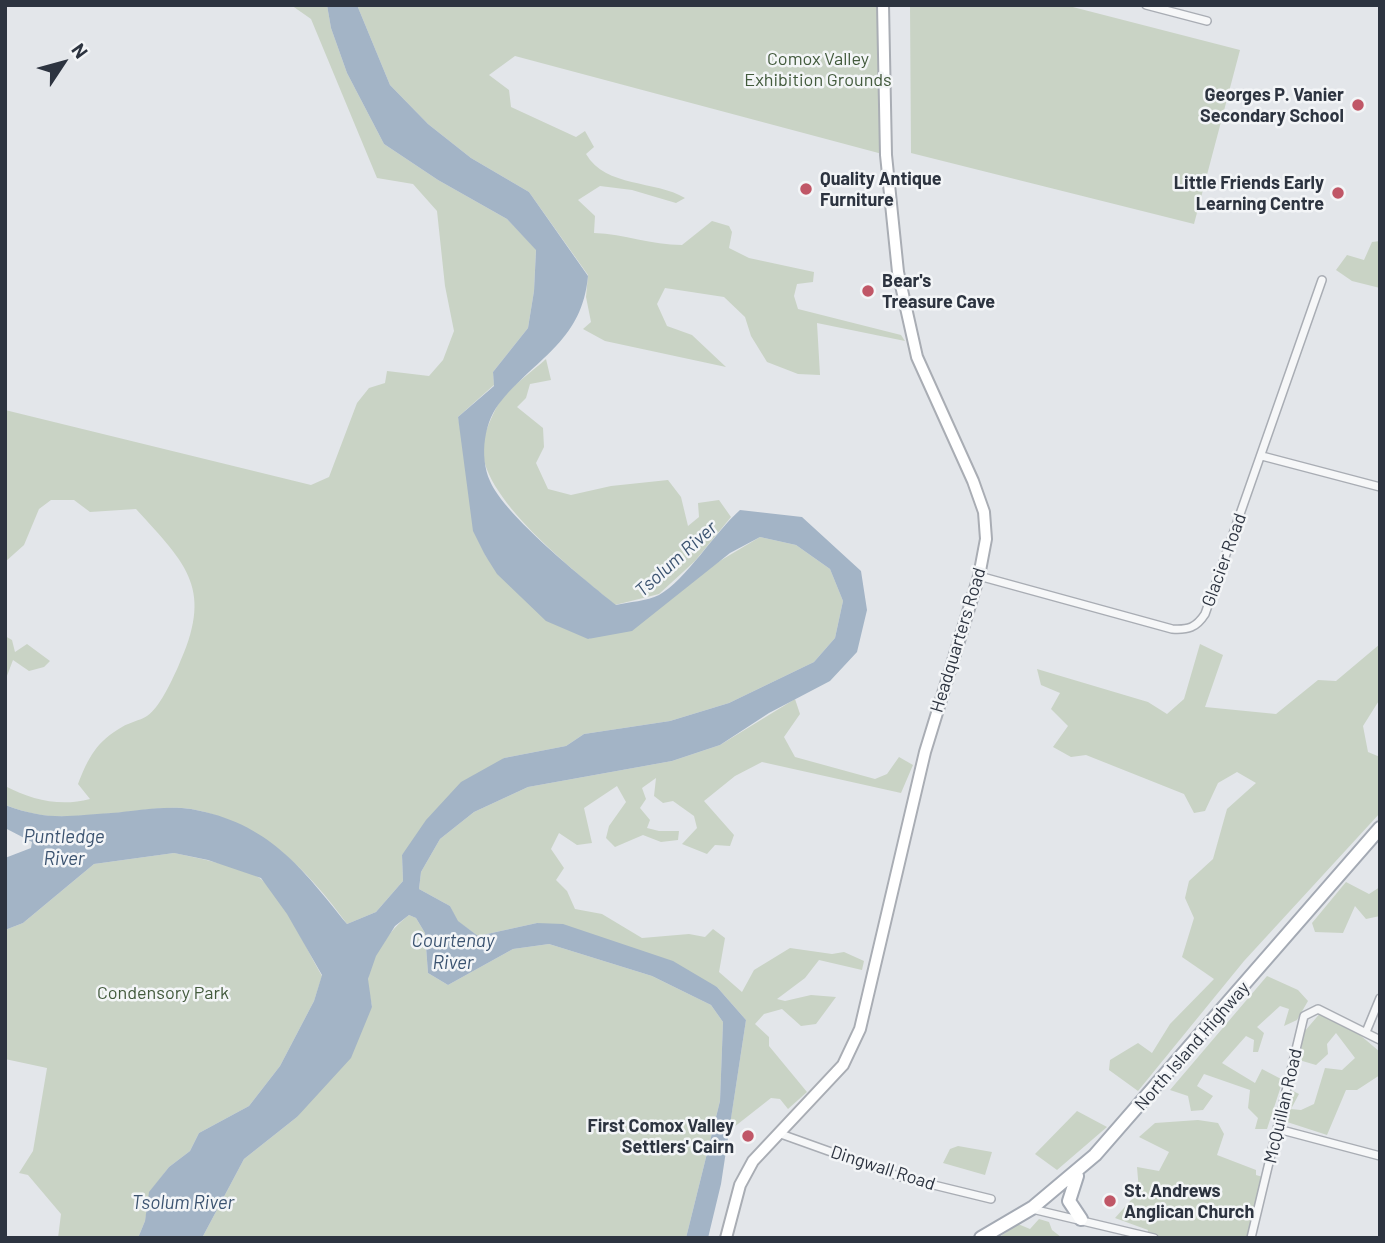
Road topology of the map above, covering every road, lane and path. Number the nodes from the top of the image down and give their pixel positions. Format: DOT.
graph roads {
  1 [pos="883,5"];
  2 [pos="1146,5"];
  3 [pos="1207,21"];
  4 [pos="1322,280"];
  5 [pos="1262,456"];
  6 [pos="1380,487"];
  7 [pos="979,576"];
  8 [pos="1380,828"];
  9 [pos="1380,998"];
  10 [pos="1366,1032"];
  11 [pos="1380,1040"];
  12 [pos="1278,1129"];
  13 [pos="777,1132"];
  14 [pos="1380,1156"];
  15 [pos="1081,1169"];
  16 [pos="991,1199"];
  17 [pos="1032,1208"];
  18 [pos="1081,1220"];
  19 [pos="726,1238"];
  20 [pos="981,1238"];
  21 [pos="1154,1238"];
  22 [pos="1251,1238"];
  1 -- 7 [label="main road, Headquarters Road"];
  2 -- 3 [label="street"];
  4 -- 5 [label="street, Glacier Road"];
  5 -- 6 [label="street"];
  5 -- 7 [label="street, Glacier Road"];
  7 -- 13 [label="main road, Headquarters Road"];
  8 -- 15 [label="main road, North Island Highway"];
  9 -- 10 [label="street"];
  10 -- 11 [label="street"];
  10 -- 12 [label="street, McQuillan Road"];
  12 -- 14 [label="street"];
  12 -- 22 [label="street, McQuillan Road"];
  13 -- 16 [label="street, Dingwall Road"];
  13 -- 19 [label="main road, Headquarters Road"];
  15 -- 17 [label="main road, North Island Highway"];
  15 -- 18 [label="main road"];
  17 -- 18 [label="street"];
  17 -- 20 [label="main road, North Island Highway"];
  18 -- 21 [label="street"];
}
